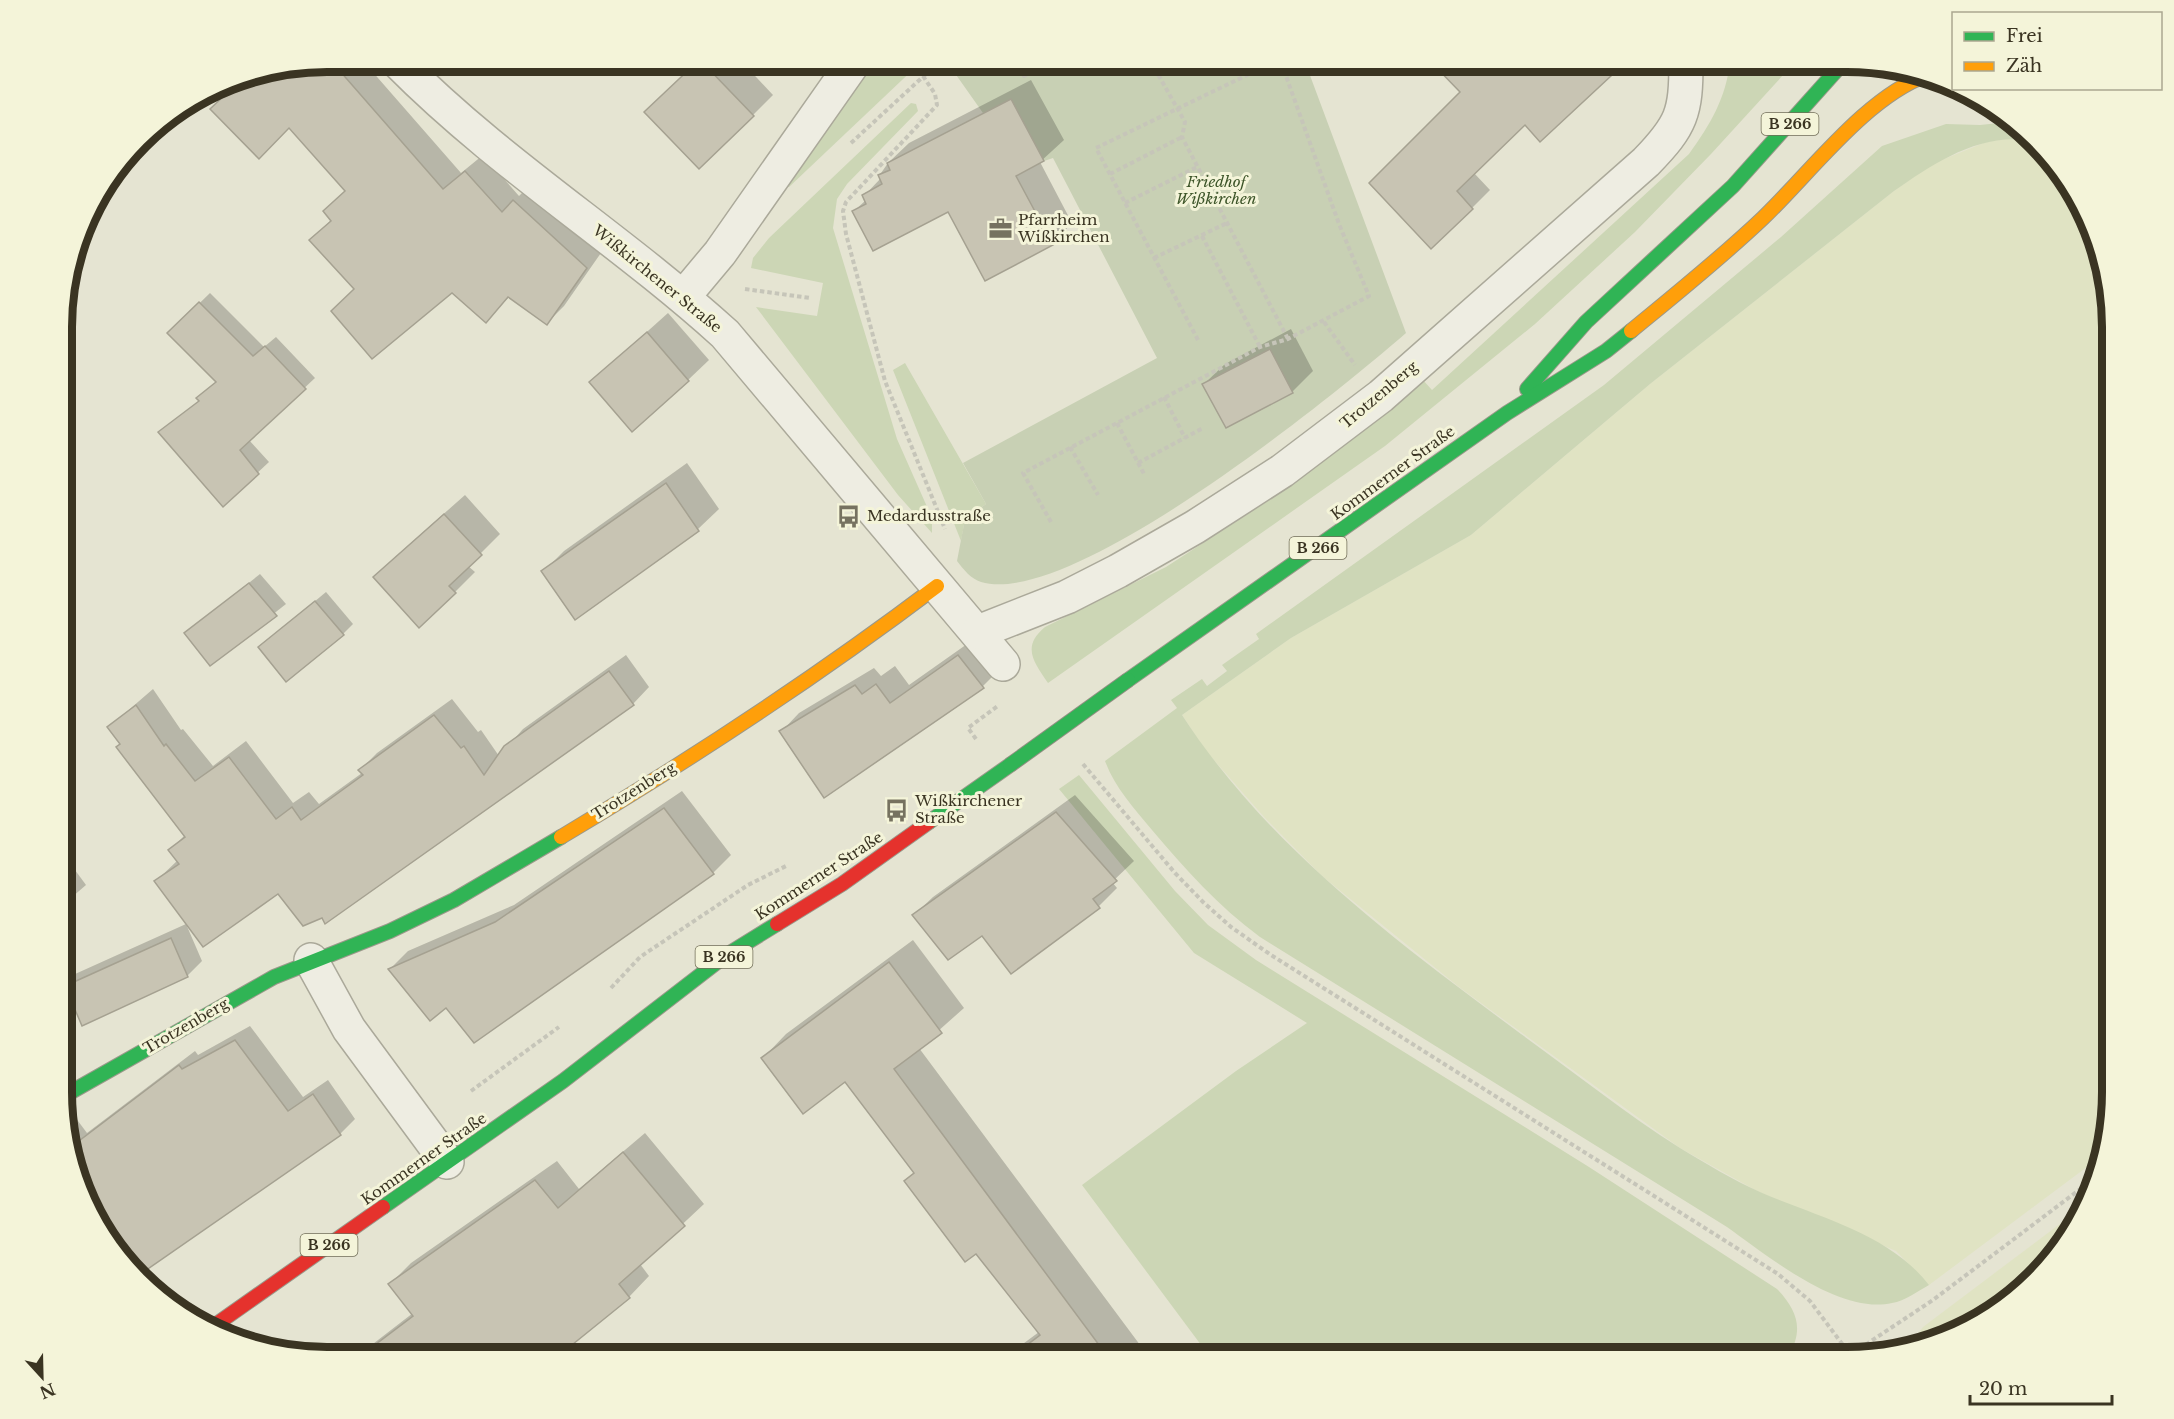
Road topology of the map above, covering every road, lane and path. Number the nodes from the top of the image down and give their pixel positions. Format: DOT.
graph roads {
  1 [pos="409,72"];
  2 [pos="847,72"];
  3 [pos="1157,72"];
  4 [pos="1254,72"];
  5 [pos="1285,72"];
  6 [pos="1685,72"];
  7 [pos="1835,72"];
  8 [pos="923,76"];
  9 [pos="1912,81"];
  10 [pos="1178,109"];
  11 [pos="1182,136"];
  12 [pos="1197,167"];
  13 [pos="1110,174"];
  14 [pos="1125,203"];
  15 [pos="1227,223"];
  16 [pos="1202,236"];
  17 [pos="1154,258"];
  18 [pos="759,291"];
  19 [pos="684,296"];
  20 [pos="810,298"];
  21 [pos="1324,322"];
  22 [pos="1288,339"];
  23 [pos="1198,340"];
  24 [pos="1260,347"];
  25 [pos="1346,355"];
  26 [pos="1164,397"];
  27 [pos="1506,413"];
  28 [pos="1117,423"];
  29 [pos="1203,428"];
  30 [pos="1185,438"];
  31 [pos="1071,447"];
  32 [pos="1138,463"];
  33 [pos="1144,474"];
  34 [pos="1098,495"];
  35 [pos="1051,522"];
  36 [pos="937,586"];
  37 [pos="978,632"];
  38 [pos="1003,664"];
  39 [pos="999,705"];
  40 [pos="979,742"];
  41 [pos="1080,759"];
  42 [pos="311,960"];
  43 [pos="72,1091"];
  44 [pos="447,1162"];
  45 [pos="2084,1186"];
  46 [pos="218,1323"];
  47 [pos="1865,1346"];
  48 [pos="1843,1347"];
  1 -- 19 [label="street, Wißkirchener Straße"];
  2 -- 19 [label="street"];
  3 -- 10 [label="path"];
  4 -- 10 [label="path"];
  5 -- 21 [label="path"];
  6 -- 37 [label="street, Trotzenberg"];
  7 -- 27 [label="main road, Kommerner Straße / B 266"];
  8 -- 36 [label="path"];
  9 -- 27 [label="main road, Kommerner Straße / B 266"];
  10 -- 11 [label="path"];
  10 -- 13 [label="path"];
  11 -- 12 [label="path"];
  11 -- 13 [label="path"];
  12 -- 14 [label="path"];
  12 -- 15 [label="path"];
  13 -- 14 [label="path"];
  14 -- 17 [label="path"];
  15 -- 16 [label="path"];
  15 -- 22 [label="path"];
  16 -- 17 [label="path"];
  16 -- 24 [label="path"];
  17 -- 23 [label="path"];
  18 -- 20 [label="path"];
  19 -- 36 [label="street, Wißkirchener Straße"];
  21 -- 22 [label="path"];
  21 -- 25 [label="path"];
  22 -- 24 [label="path"];
  24 -- 26 [label="path"];
  26 -- 28 [label="path"];
  26 -- 30 [label="path"];
  27 -- 44 [label="main road, Kommerner Straße / B 266, bridge"];
  28 -- 31 [label="path"];
  28 -- 32 [label="path"];
  29 -- 30 [label="path"];
  30 -- 32 [label="path"];
  31 -- 34 [label="path"];
  31 -- 35 [label="path"];
  32 -- 33 [label="path"];
  36 -- 37 [label="street, Wißkirchener Straße"];
  36 -- 42 [label="main road, Trotzenberg"];
  37 -- 38 [label="street, Wißkirchener Straße"];
  39 -- 40 [label="path"];
  41 -- 48 [label="path"];
  42 -- 43 [label="main road, Trotzenberg"];
  42 -- 44 [label="street"];
  44 -- 46 [label="main road, Kommerner Straße / B 266"];
  45 -- 47 [label="path"];
}
